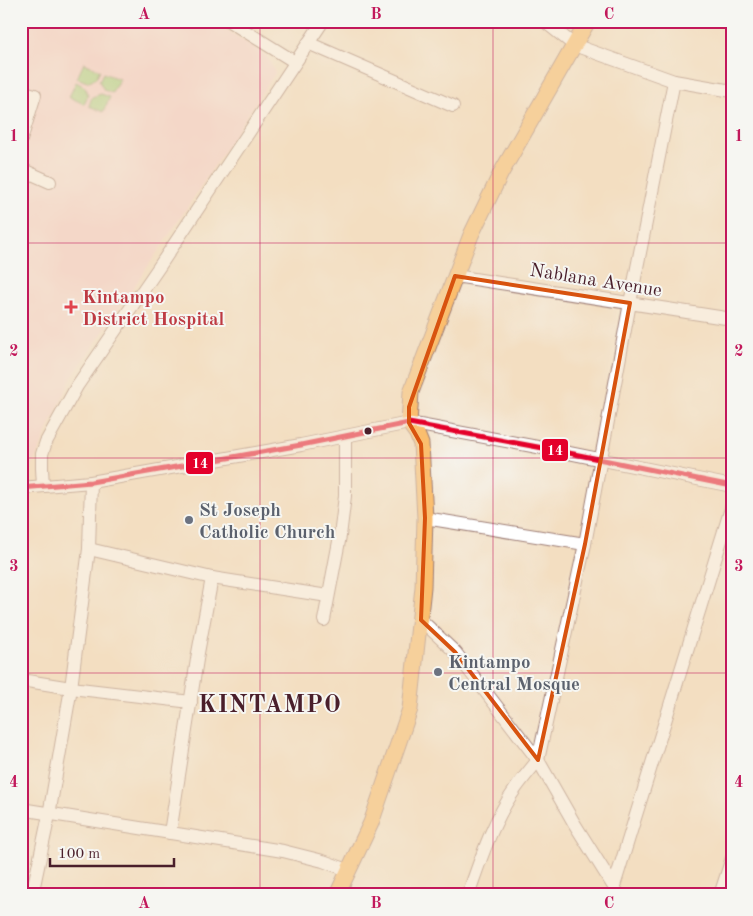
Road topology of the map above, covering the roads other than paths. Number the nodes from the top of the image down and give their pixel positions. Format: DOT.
graph roads {
  1 [pos="229,21"];
  2 [pos="323,21"];
  3 [pos="544,21"];
  4 [pos="588,21"];
  5 [pos="308,43"];
  6 [pos="574,45"];
  7 [pos="295,62"];
  8 [pos="674,82"];
  9 [pos="21,91"];
  10 [pos="732,91"];
  11 [pos="453,106"];
  12 [pos="21,140"];
  13 [pos="21,169"];
  14 [pos="50,182"];
  15 [pos="455,276"];
  16 [pos="630,302"];
  17 [pos="732,319"];
  18 [pos="409,424"];
  19 [pos="345,437"];
  20 [pos="600,460"];
  21 [pos="91,482"];
  22 [pos="43,486"];
  23 [pos="732,486"];
  24 [pos="21,488"];
  25 [pos="732,504"];
  26 [pos="425,518"];
  27 [pos="585,544"];
  28 [pos="89,549"];
  29 [pos="212,578"];
  30 [pos="328,596"];
  31 [pos="324,620"];
  32 [pos="421,620"];
  33 [pos="21,680"];
  34 [pos="71,688"];
  35 [pos="191,702"];
  36 [pos="538,760"];
  37 [pos="21,809"];
  38 [pos="49,815"];
  39 [pos="170,833"];
  40 [pos="732,858"];
  41 [pos="348,870"];
  42 [pos="616,891"];
  43 [pos="32,895"];
  44 [pos="337,895"];
  45 [pos="468,895"];
  46 [pos="720,895"];
  1 -- 7 [label="street"];
  2 -- 5 [label="street"];
  3 -- 6 [label="street"];
  4 -- 6 [label="main road"];
  5 -- 7 [label="street"];
  5 -- 11 [label="street"];
  6 -- 8 [label="street"];
  6 -- 15 [label="main road"];
  7 -- 22 [label="street"];
  8 -- 10 [label="street"];
  8 -- 16 [label="street"];
  9 -- 12 [label="street"];
  13 -- 14 [label="street"];
  15 -- 16 [label="street, Nablana Avenue"];
  15 -- 18 [label="main road"];
  16 -- 17 [label="street, Nablana Avenue"];
  16 -- 20 [label="street"];
  18 -- 19 [label="street"];
  18 -- 20 [label="street"];
  18 -- 26 [label="main road"];
  19 -- 21 [label="street"];
  19 -- 30 [label="street"];
  20 -- 23 [label="street"];
  20 -- 27 [label="street"];
  21 -- 22 [label="street"];
  21 -- 28 [label="street"];
  22 -- 24 [label="street"];
  25 -- 42 [label="street"];
  26 -- 27 [label="street"];
  26 -- 32 [label="main road"];
  27 -- 36 [label="street"];
  28 -- 29 [label="street"];
  28 -- 34 [label="street"];
  29 -- 30 [label="street"];
  29 -- 35 [label="street"];
  30 -- 31 [label="street"];
  32 -- 36 [label="street"];
  32 -- 41 [label="main road"];
  33 -- 34 [label="street"];
  34 -- 35 [label="street"];
  34 -- 38 [label="street"];
  35 -- 39 [label="street"];
  36 -- 42 [label="street"];
  36 -- 45 [label="street"];
  37 -- 38 [label="street"];
  38 -- 39 [label="street"];
  38 -- 43 [label="street"];
  39 -- 41 [label="street"];
  40 -- 46 [label="street"];
  41 -- 44 [label="main road"];
}
